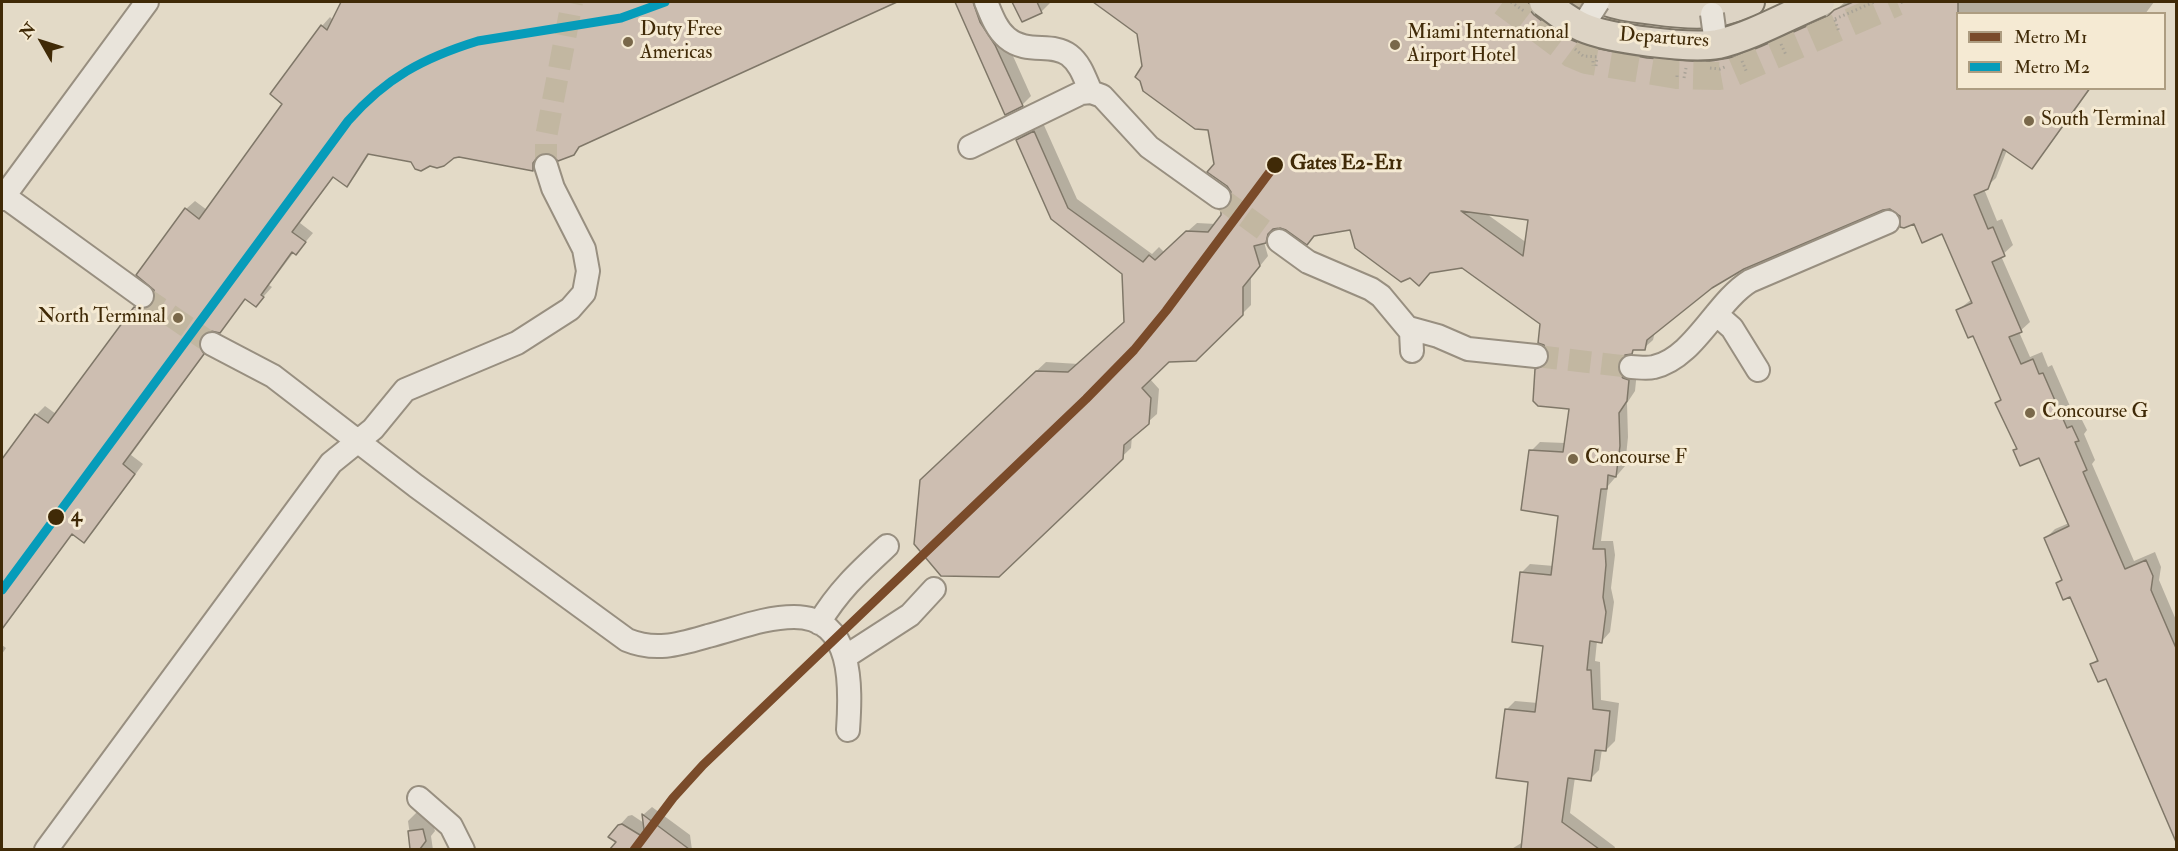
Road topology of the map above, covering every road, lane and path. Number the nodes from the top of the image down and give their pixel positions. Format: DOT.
graph roads {
  1 [pos="147,2"];
  2 [pos="986,2"];
  3 [pos="1544,2"];
  4 [pos="1598,2"];
  5 [pos="1609,2"];
  6 [pos="1750,2"];
  7 [pos="1827,11"];
  8 [pos="1712,14"];
  9 [pos="1582,27"];
  10 [pos="1839,32"];
  11 [pos="1716,44"];
  12 [pos="1597,57"];
  13 [pos="1742,61"];
  14 [pos="1594,64"];
  15 [pos="1686,68"];
  16 [pos="1747,73"];
  17 [pos="1684,78"];
  18 [pos="1090,92"];
  19 [pos="970,147"];
  20 [pos="546,166"];
  21 [pos="3,197"];
  22 [pos="1219,197"];
  23 [pos="1888,222"];
  24 [pos="1279,241"];
  25 [pos="142,296"];
  26 [pos="1716,314"];
  27 [pos="1409,328"];
  28 [pos="212,344"];
  29 [pos="1412,351"];
  30 [pos="1536,356"];
  31 [pos="1631,367"];
  32 [pos="1758,370"];
  33 [pos="358,441"];
  34 [pos="887,546"];
  35 [pos="933,589"];
  36 [pos="819,623"];
  37 [pos="845,657"];
  38 [pos="848,730"];
  39 [pos="419,798"];
  40 [pos="46,849"];
  41 [pos="463,849"];
  1 -- 21 [label="lane"];
  2 -- 18 [label="lane"];
  3 -- 9 [label="main road, Departures, bridge"];
  4 -- 9 [label="lane, bridge"];
  5 -- 8 [label="main road, Departures"];
  6 -- 8 [label="main road, Departures"];
  7 -- 10 [label="path"];
  7 -- 11 [label="main road, Departures, bridge"];
  8 -- 11 [label="lane, bridge"];
  9 -- 11 [label="main road, Departures, bridge"];
  12 -- 14 [label="path"];
  13 -- 16 [label="path"];
  15 -- 17 [label="path"];
  18 -- 19 [label="lane"];
  18 -- 22 [label="lane"];
  20 -- 33 [label="lane"];
  21 -- 25 [label="lane"];
  23 -- 26 [label="lane"];
  24 -- 27 [label="lane"];
  26 -- 31 [label="lane"];
  26 -- 32 [label="lane"];
  27 -- 29 [label="lane"];
  27 -- 30 [label="lane"];
  28 -- 33 [label="lane"];
  33 -- 36 [label="lane"];
  33 -- 40 [label="lane"];
  34 -- 36 [label="lane"];
  35 -- 37 [label="lane"];
  36 -- 37 [label="lane"];
  37 -- 38 [label="lane"];
  39 -- 41 [label="lane"];
}
